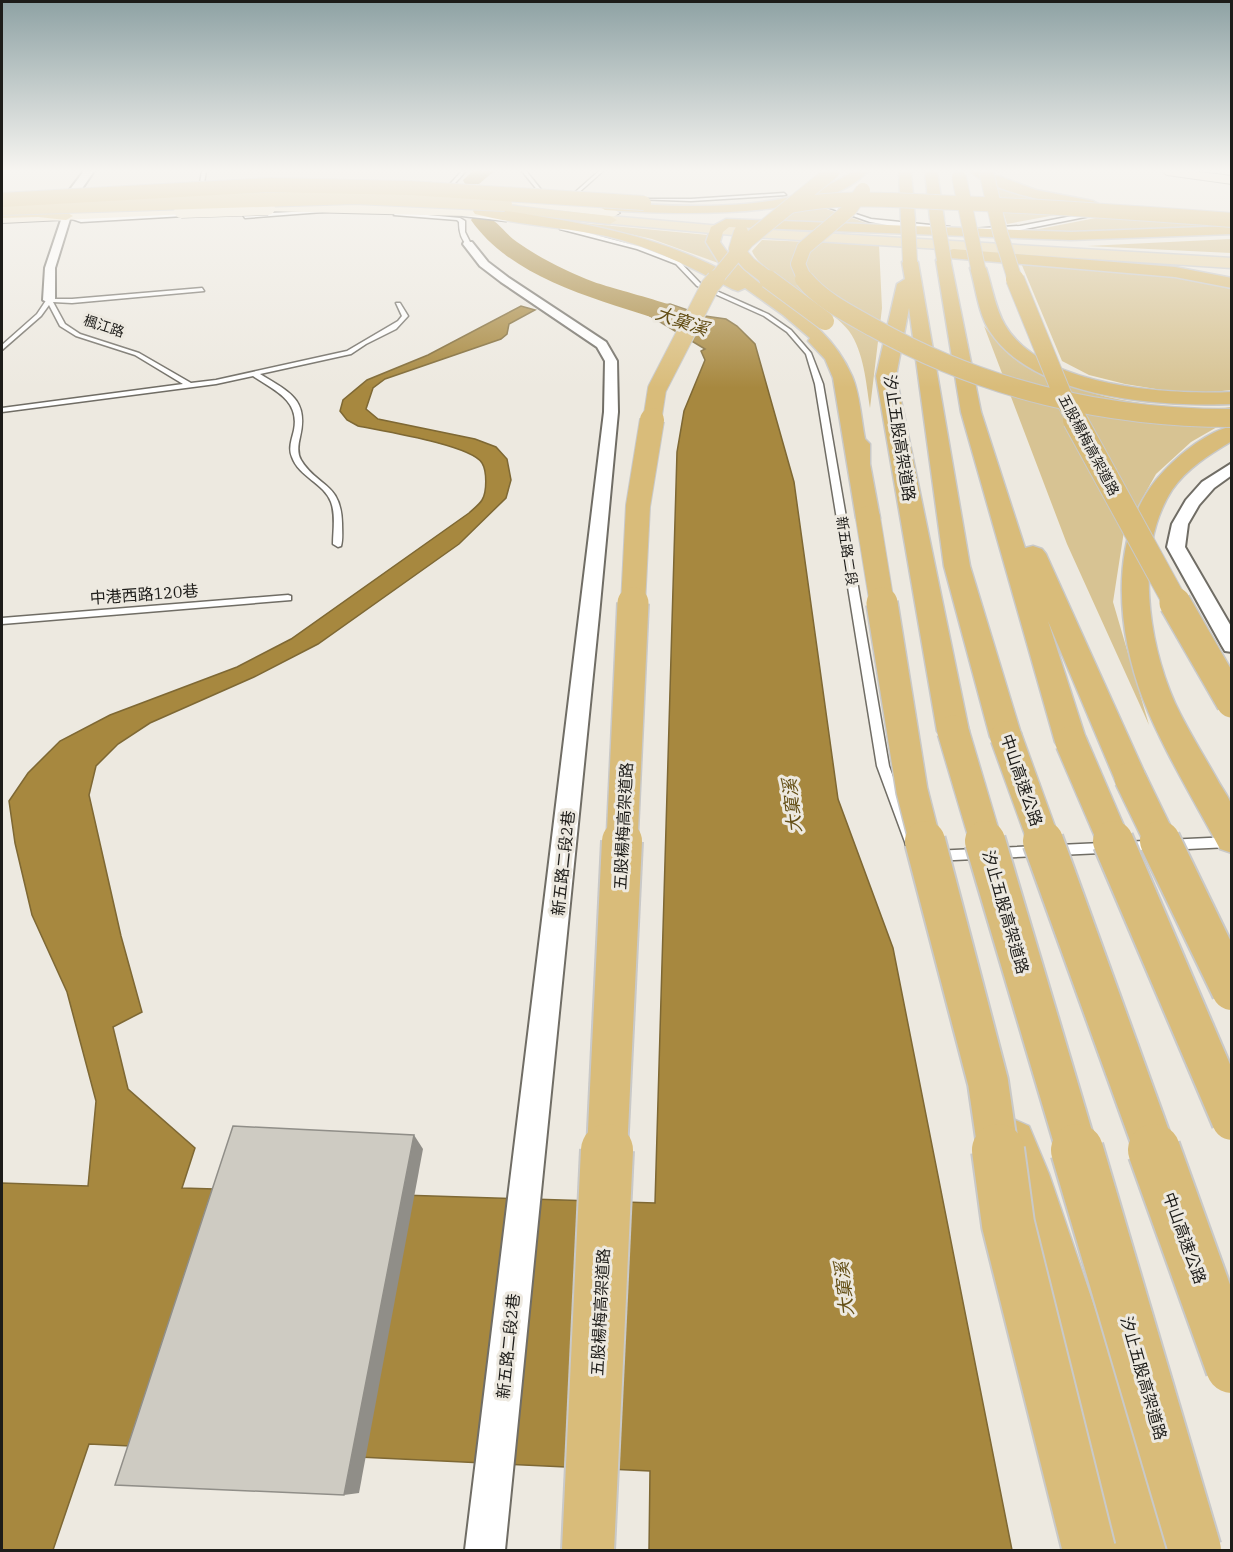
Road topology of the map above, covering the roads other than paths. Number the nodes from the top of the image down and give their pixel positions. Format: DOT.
graph roads {
  1 [pos="58,243"];
  2 [pos="477,243"];
  3 [pos="618,243"];
  4 [pos="640,243"];
  5 [pos="714,243"];
  6 [pos="737,243"];
  7 [pos="745,243"];
  8 [pos="810,243"];
  9 [pos="836,243"];
  10 [pos="909,243"];
  11 [pos="927,243"];
  12 [pos="941,243"];
  13 [pos="973,243"];
  14 [pos="1004,243"];
  15 [pos="1022,243"];
  16 [pos="1232,257"];
  17 [pos="910,262"];
  18 [pos="1209,262"];
  19 [pos="1084,263"];
  20 [pos="1232,263"];
  21 [pos="1232,284"];
  22 [pos="202,290"];
  23 [pos="49,300"];
  24 [pos="398,304"];
  25 [pos="5,342"];
  26 [pos="2,348"];
  27 [pos="832,357"];
  28 [pos="253,373"];
  29 [pos="189,385"];
  30 [pos="1232,398"];
  31 [pos="2,410"];
  32 [pos="972,412"];
  33 [pos="1232,418"];
  34 [pos="1232,432"];
  35 [pos="1232,445"];
  36 [pos="859,464"];
  37 [pos="1232,467"];
  38 [pos="1163,487"];
  39 [pos="338,544"];
  40 [pos="288,598"];
  41 [pos="2,621"];
  42 [pos="1232,646"];
  43 [pos="1232,702"];
  44 [pos="1232,840"];
  45 [pos="1232,990"];
  46 [pos="988,1082"];
  47 [pos="1232,1120"];
  48 [pos="1232,1367"];
  49 [pos="486,1551"];
  50 [pos="588,1551"];
  51 [pos="1089,1551"];
  52 [pos="1144,1551"];
  53 [pos="1195,1551"];
  1 -- 23 [label="street"];
  2 -- 49 [label="street, 新五路二段2巷"];
  3 -- 44 [label="lane, 新五路二段"];
  4 -- 27 [label="highway"];
  5 -- 27 [label="highway"];
  6 -- 36 [label="highway, bridge"];
  7 -- 50 [label="highway, 五股楊梅高架道路, bridge"];
  8 -- 33 [label="highway, bridge"];
  9 -- 19 [label="highway"];
  10 -- 17 [label="highway, 中山高速公路, bridge"];
  11 -- 18 [label="main road, 新五路二段"];
  12 -- 32 [label="highway, bridge"];
  13 -- 30 [label="highway, bridge"];
  14 -- 43 [label="highway, 五股楊梅高架道路, bridge"];
  15 -- 16 [label="main road, 新五路二段"];
  17 -- 48 [label="highway, 中山高速公路, bridge"];
  17 -- 53 [label="highway, 汐止五股高架道路, bridge"];
  18 -- 19 [label="main road"];
  18 -- 20 [label="main road, 新五路二段"];
  19 -- 21 [label="highway"];
  22 -- 23 [label="lane"];
  23 -- 25 [label="lane"];
  23 -- 29 [label="lane, 楓江路"];
  24 -- 28 [label="lane"];
  25 -- 26 [label="lane"];
  27 -- 36 [label="highway"];
  28 -- 29 [label="lane"];
  28 -- 39 [label="lane"];
  29 -- 31 [label="lane"];
  32 -- 45 [label="highway, bridge"];
  32 -- 47 [label="highway, bridge"];
  34 -- 38 [label="highway"];
  35 -- 38 [label="highway"];
  36 -- 46 [label="highway, bridge"];
  37 -- 42 [label="street"];
  38 -- 44 [label="highway"];
  40 -- 41 [label="lane, 中港西路120巷"];
  46 -- 51 [label="highway, bridge"];
  46 -- 52 [label="highway, bridge"];
}
